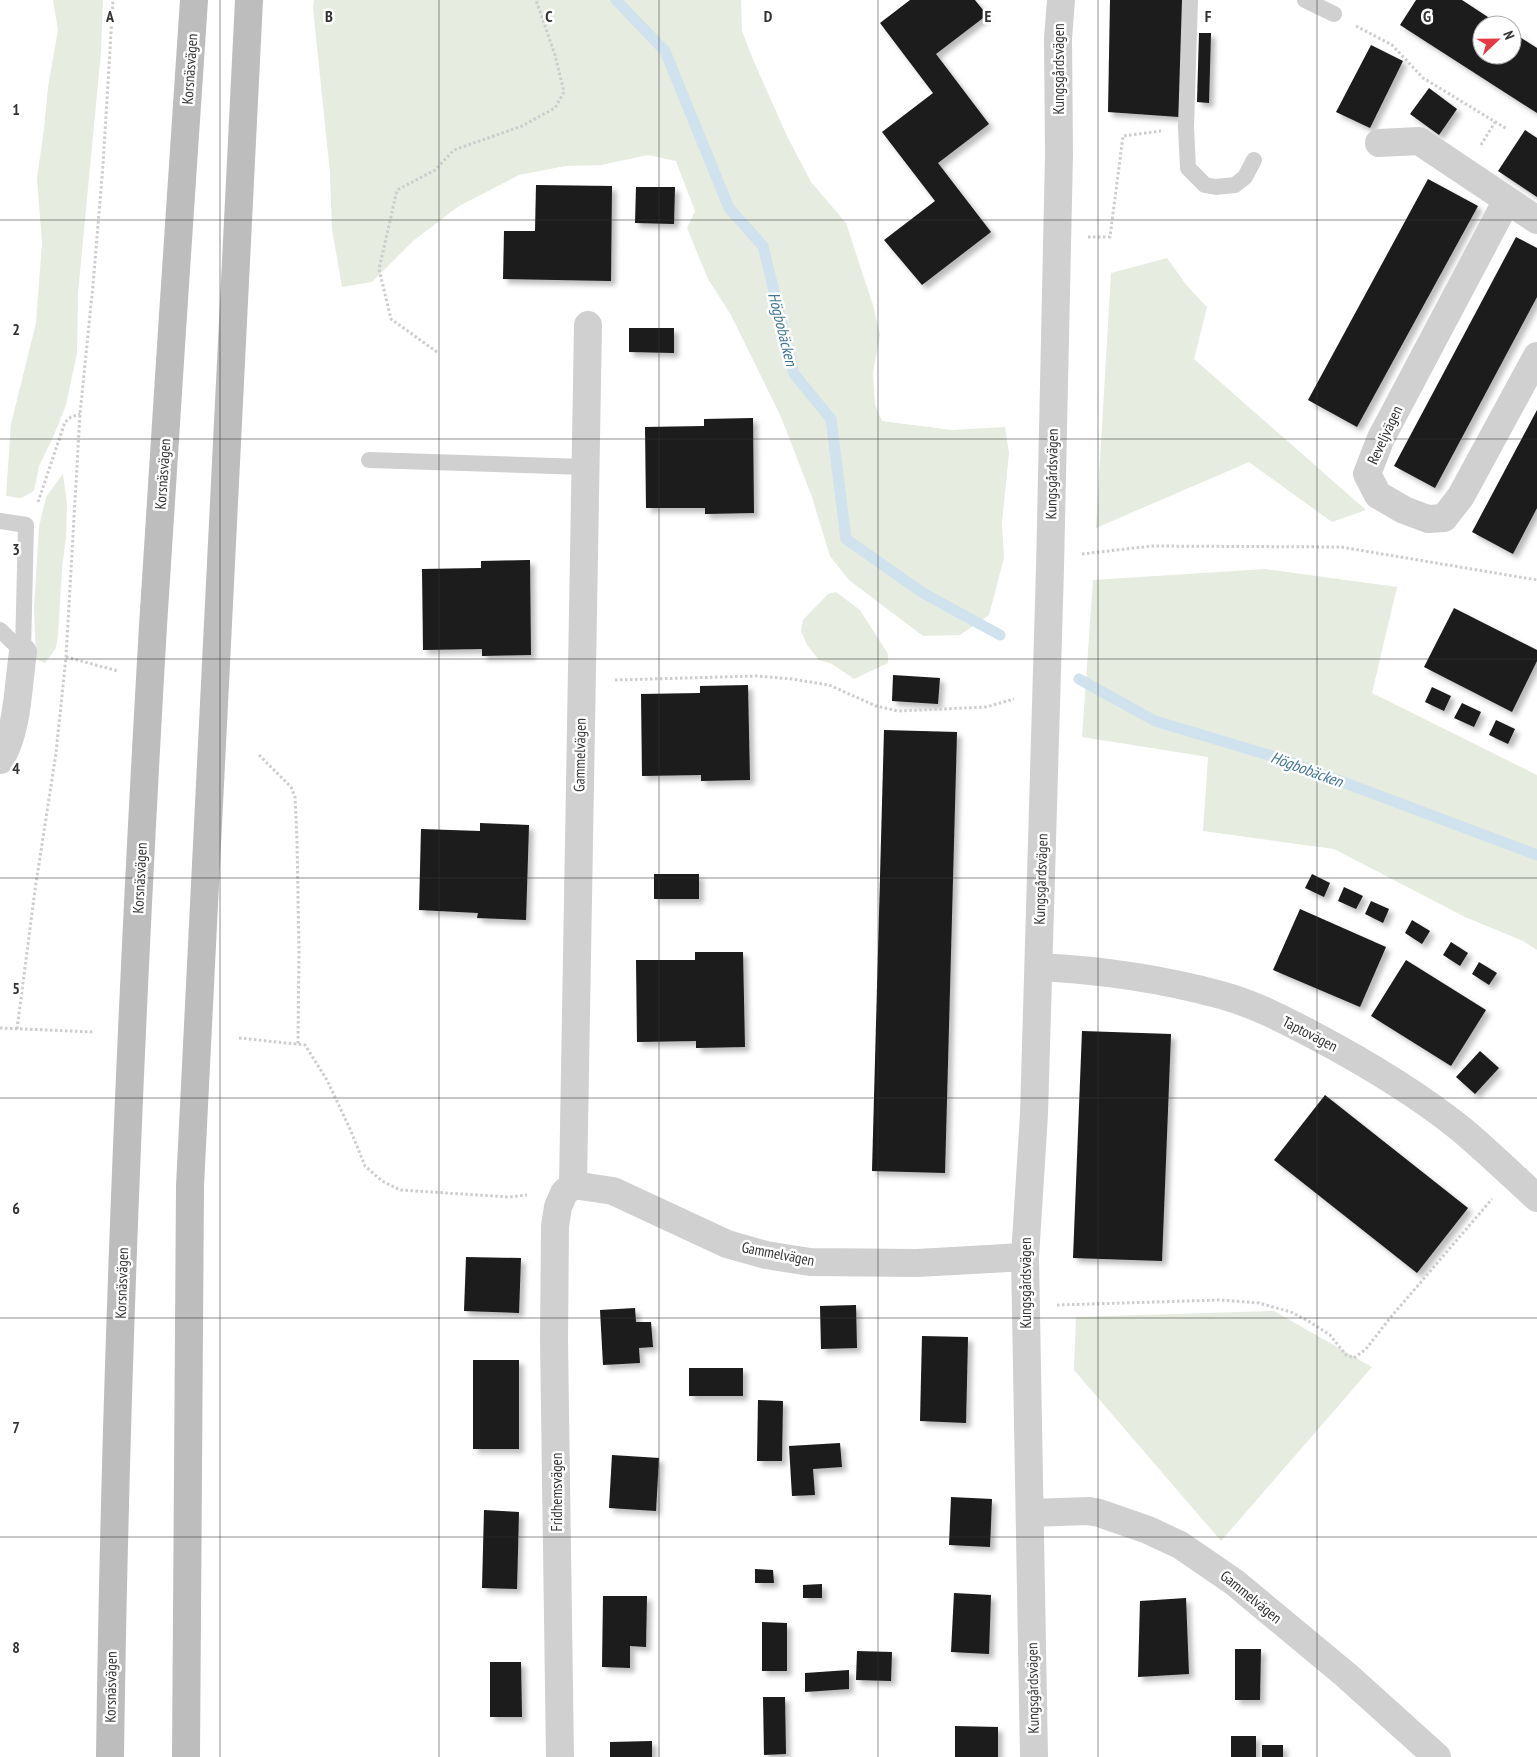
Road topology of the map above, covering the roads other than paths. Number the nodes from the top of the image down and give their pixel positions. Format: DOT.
graph roads {
  1 [pos="194,0"];
  2 [pos="249,0"];
  3 [pos="1061,0"];
  4 [pos="1190,0"];
  5 [pos="1305,0"];
  6 [pos="1334,14"];
  7 [pos="1379,143"];
  8 [pos="1254,160"];
  9 [pos="1507,200"];
  10 [pos="1537,220"];
  11 [pos="588,325"];
  12 [pos="1537,356"];
  13 [pos="369,460"];
  14 [pos="585,467"];
  15 [pos="0,521"];
  16 [pos="0,630"];
  17 [pos="23,652"];
  18 [pos="0,760"];
  19 [pos="1038,967"];
  20 [pos="569,1189"];
  21 [pos="1537,1198"];
  22 [pos="555,1226"];
  23 [pos="1025,1257"];
  24 [pos="1030,1513"];
  25 [pos="110,1757"];
  26 [pos="186,1757"];
  27 [pos="560,1757"];
  28 [pos="1034,1757"];
  29 [pos="1437,1757"];
  1 -- 25 [label="main road, Korsnäsvägen"];
  2 -- 26 [label="main road"];
  3 -- 19 [label="street, Kungsgårdsvägen"];
  4 -- 8 [label="lane"];
  5 -- 6 [label="lane"];
  7 -- 9 [label="street"];
  9 -- 10 [label="street"];
  9 -- 12 [label="street, Reveljvägen"];
  11 -- 14 [label="street, Gammelvägen"];
  13 -- 14 [label="lane"];
  14 -- 20 [label="street, Gammelvägen"];
  15 -- 17 [label="lane"];
  16 -- 17 [label="lane"];
  17 -- 18 [label="street"];
  19 -- 21 [label="street, Taptovägen"];
  19 -- 23 [label="street, Kungsgårdsvägen"];
  20 -- 22 [label="street, Gammelvägen"];
  20 -- 23 [label="street, Gammelvägen"];
  22 -- 27 [label="street, Fridhemsvägen"];
  23 -- 24 [label="street, Kungsgårdsvägen"];
  24 -- 28 [label="street, Kungsgårdsvägen"];
  24 -- 29 [label="street, Gammelvägen"];
}
